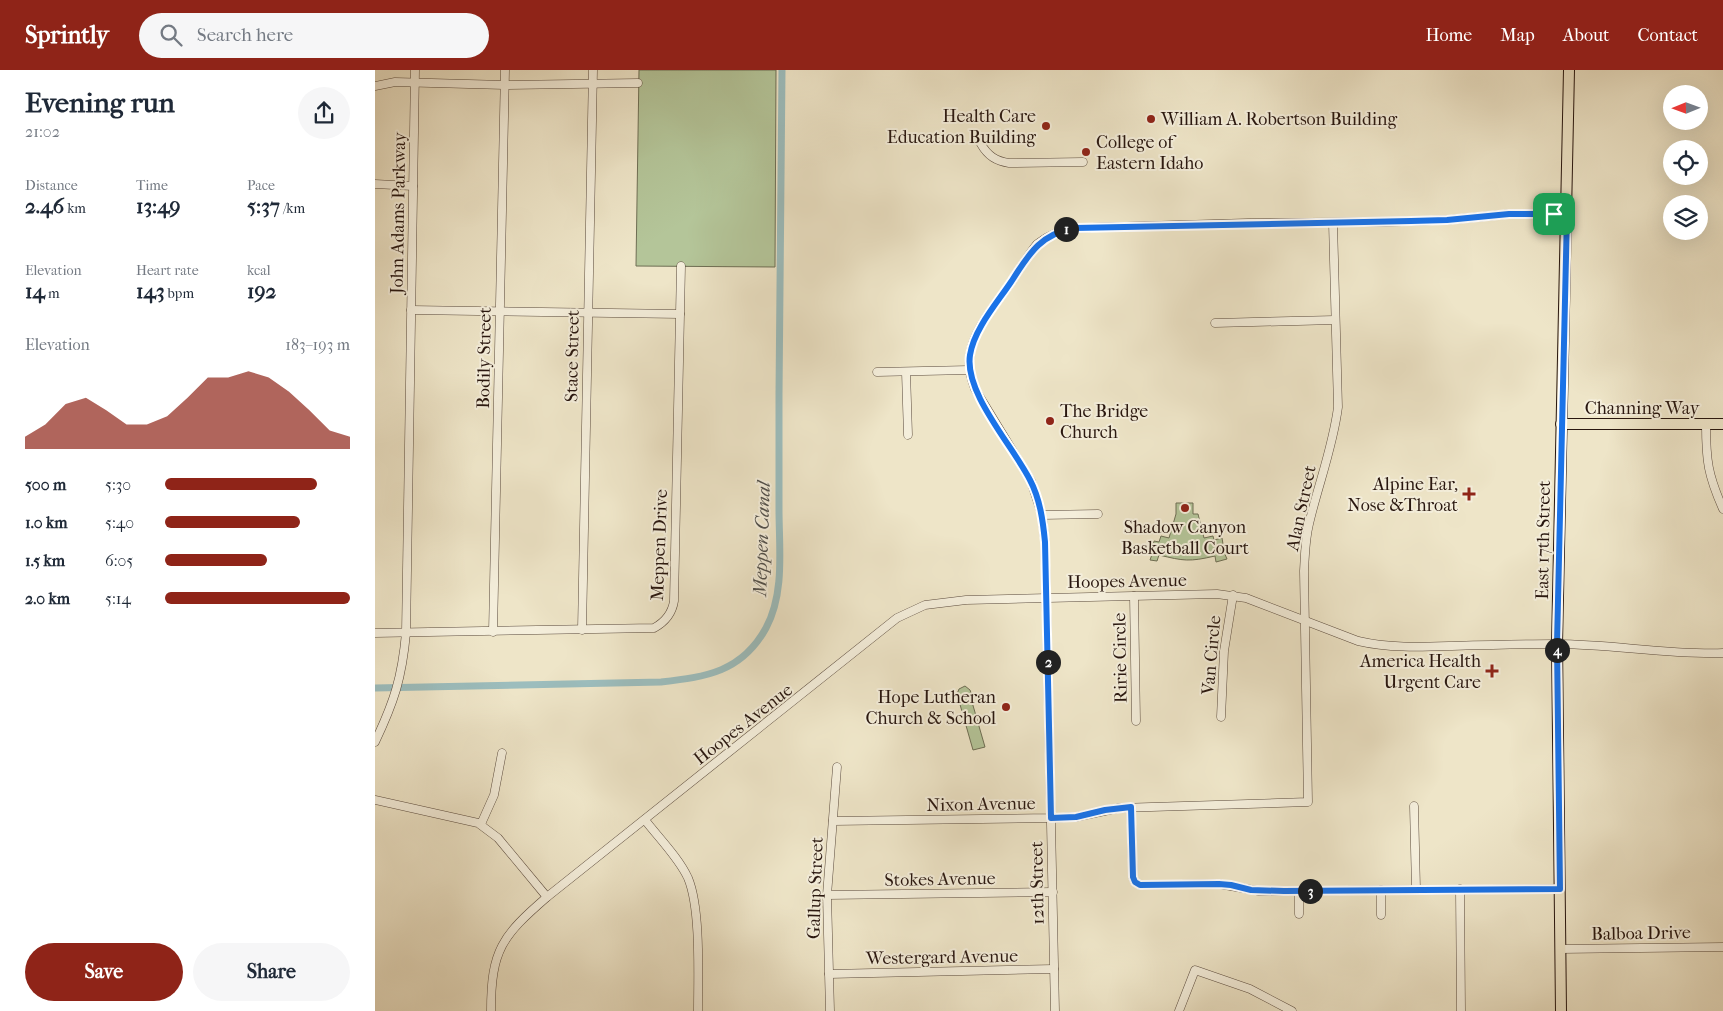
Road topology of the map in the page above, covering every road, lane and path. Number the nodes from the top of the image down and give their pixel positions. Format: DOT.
graph roads {
  1 [pos="415,70"];
  2 [pos="505,70"];
  3 [pos="593,70"];
  4 [pos="1569,70"];
  5 [pos="415,83"];
  6 [pos="593,83"];
  7 [pos="639,83"];
  8 [pos="505,85"];
  9 [pos="375,86"];
  10 [pos="981,144"];
  11 [pos="1083,162"];
  12 [pos="375,184"];
  13 [pos="413,186"];
  14 [pos="1567,214"];
  15 [pos="1333,223"];
  16 [pos="681,266"];
  17 [pos="411,310"];
  18 [pos="499,310"];
  19 [pos="588,312"];
  20 [pos="680,314"];
  21 [pos="1335,320"];
  22 [pos="1215,323"];
  23 [pos="969,370"];
  24 [pos="877,372"];
  25 [pos="907,372"];
  26 [pos="1561,424"];
  27 [pos="1707,424"];
  28 [pos="1723,424"];
  29 [pos="908,435"];
  30 [pos="1723,509"];
  31 [pos="1098,514"];
  32 [pos="1042,515"];
  33 [pos="1233,595"];
  34 [pos="1134,596"];
  35 [pos="1046,598"];
  36 [pos="1304,621"];
  37 [pos="582,630"];
  38 [pos="493,632"];
  39 [pos="375,634"];
  40 [pos="406,634"];
  41 [pos="1557,644"];
  42 [pos="1723,654"];
  43 [pos="1221,717"];
  44 [pos="1136,721"];
  45 [pos="375,742"];
  46 [pos="501,753"];
  47 [pos="837,767"];
  48 [pos="375,800"];
  49 [pos="1308,802"];
  50 [pos="1414,806"];
  51 [pos="1131,807"];
  52 [pos="1051,818"];
  53 [pos="645,820"];
  54 [pos="833,821"];
  55 [pos="481,824"];
  56 [pos="1416,889"];
  57 [pos="1460,889"];
  58 [pos="1560,889"];
  59 [pos="1381,890"];
  60 [pos="1299,891"];
  61 [pos="1053,892"];
  62 [pos="827,895"];
  63 [pos="547,897"];
  64 [pos="1299,914"];
  65 [pos="1381,915"];
  66 [pos="1723,947"];
  67 [pos="1560,949"];
  68 [pos="1054,970"];
  69 [pos="829,974"];
  70 [pos="1278,1008"];
  71 [pos="491,1011"];
  72 [pos="698,1011"];
  73 [pos="830,1011"];
  74 [pos="1055,1011"];
  75 [pos="1179,1011"];
  76 [pos="1292,1011"];
  77 [pos="1461,1011"];
  78 [pos="1561,1011"];
  1 -- 5 [label="street, John Adams Parkway"];
  2 -- 8 [label="street, Bodily Street"];
  3 -- 6 [label="street, Stace Street"];
  4 -- 14 [label="main road, East 17th Street"];
  5 -- 8 [label="street"];
  5 -- 9 [label="street"];
  5 -- 13 [label="street, John Adams Parkway"];
  6 -- 7 [label="street"];
  6 -- 8 [label="street"];
  6 -- 19 [label="street, Stace Street"];
  8 -- 18 [label="street, Bodily Street"];
  10 -- 11 [label="street"];
  12 -- 13 [label="street"];
  13 -- 17 [label="street, John Adams Parkway"];
  14 -- 15 [label="street"];
  14 -- 26 [label="main road, East 17th Street"];
  15 -- 21 [label="street, Alan Street"];
  15 -- 23 [label="street"];
  16 -- 20 [label="street, Meppen Drive"];
  17 -- 18 [label="street"];
  17 -- 40 [label="street, John Adams Parkway"];
  18 -- 19 [label="street"];
  18 -- 38 [label="street, Bodily Street"];
  19 -- 20 [label="street"];
  19 -- 37 [label="street, Stace Street"];
  20 -- 37 [label="street, Meppen Drive"];
  21 -- 22 [label="street"];
  21 -- 36 [label="street, Alan Street"];
  23 -- 25 [label="street"];
  23 -- 32 [label="street, 12th Street"];
  24 -- 25 [label="street"];
  25 -- 29 [label="street"];
  26 -- 27 [label="main road, Channing Way"];
  26 -- 41 [label="main road, East 17th Street"];
  27 -- 28 [label="main road, Channing Way"];
  27 -- 30 [label="street"];
  31 -- 32 [label="street"];
  32 -- 35 [label="street, 12th Street"];
  33 -- 34 [label="street, Hoopes Avenue"];
  33 -- 36 [label="street, Hoopes Avenue"];
  33 -- 43 [label="street, Van Circle"];
  34 -- 35 [label="street, Hoopes Avenue"];
  34 -- 44 [label="street, Ririe Circle"];
  35 -- 52 [label="street, 12th Street"];
  35 -- 53 [label="street, Hoopes Avenue"];
  36 -- 41 [label="street, Hoopes Avenue"];
  36 -- 49 [label="street, Alan Street"];
  37 -- 38 [label="street, Meppen Drive"];
  38 -- 40 [label="street, Meppen Drive"];
  39 -- 40 [label="street, Meppen Drive"];
  40 -- 45 [label="street, John Adams Parkway"];
  41 -- 42 [label="street, Hoopes Avenue"];
  41 -- 58 [label="main road, East 17th Street"];
  46 -- 55 [label="street"];
  47 -- 54 [label="street, Gallup Street"];
  48 -- 55 [label="street"];
  49 -- 51 [label="street, Nixon Avenue"];
  50 -- 56 [label="street"];
  51 -- 52 [label="street, Nixon Avenue"];
  51 -- 60 [label="street"];
  52 -- 54 [label="street, Nixon Avenue"];
  52 -- 61 [label="street, 12th Street"];
  53 -- 63 [label="street, Hoopes Avenue"];
  53 -- 72 [label="street"];
  54 -- 62 [label="street, Gallup Street"];
  55 -- 63 [label="street"];
  56 -- 57 [label="street"];
  56 -- 59 [label="street"];
  57 -- 58 [label="street"];
  57 -- 77 [label="street"];
  58 -- 67 [label="main road, East 17th Street"];
  59 -- 60 [label="street"];
  59 -- 65 [label="street"];
  60 -- 64 [label="street"];
  61 -- 62 [label="street, Stokes Avenue"];
  61 -- 68 [label="street, 12th Street"];
  62 -- 69 [label="street, Gallup Street"];
  63 -- 71 [label="street, Hoopes Avenue"];
  66 -- 67 [label="street, Balboa Drive"];
  67 -- 78 [label="main road, East 17th Street"];
  68 -- 69 [label="street, Westergard Avenue"];
  68 -- 74 [label="street, 12th Street"];
  69 -- 73 [label="street, Gallup Street"];
  70 -- 75 [label="street"];
  70 -- 76 [label="street"];
}
